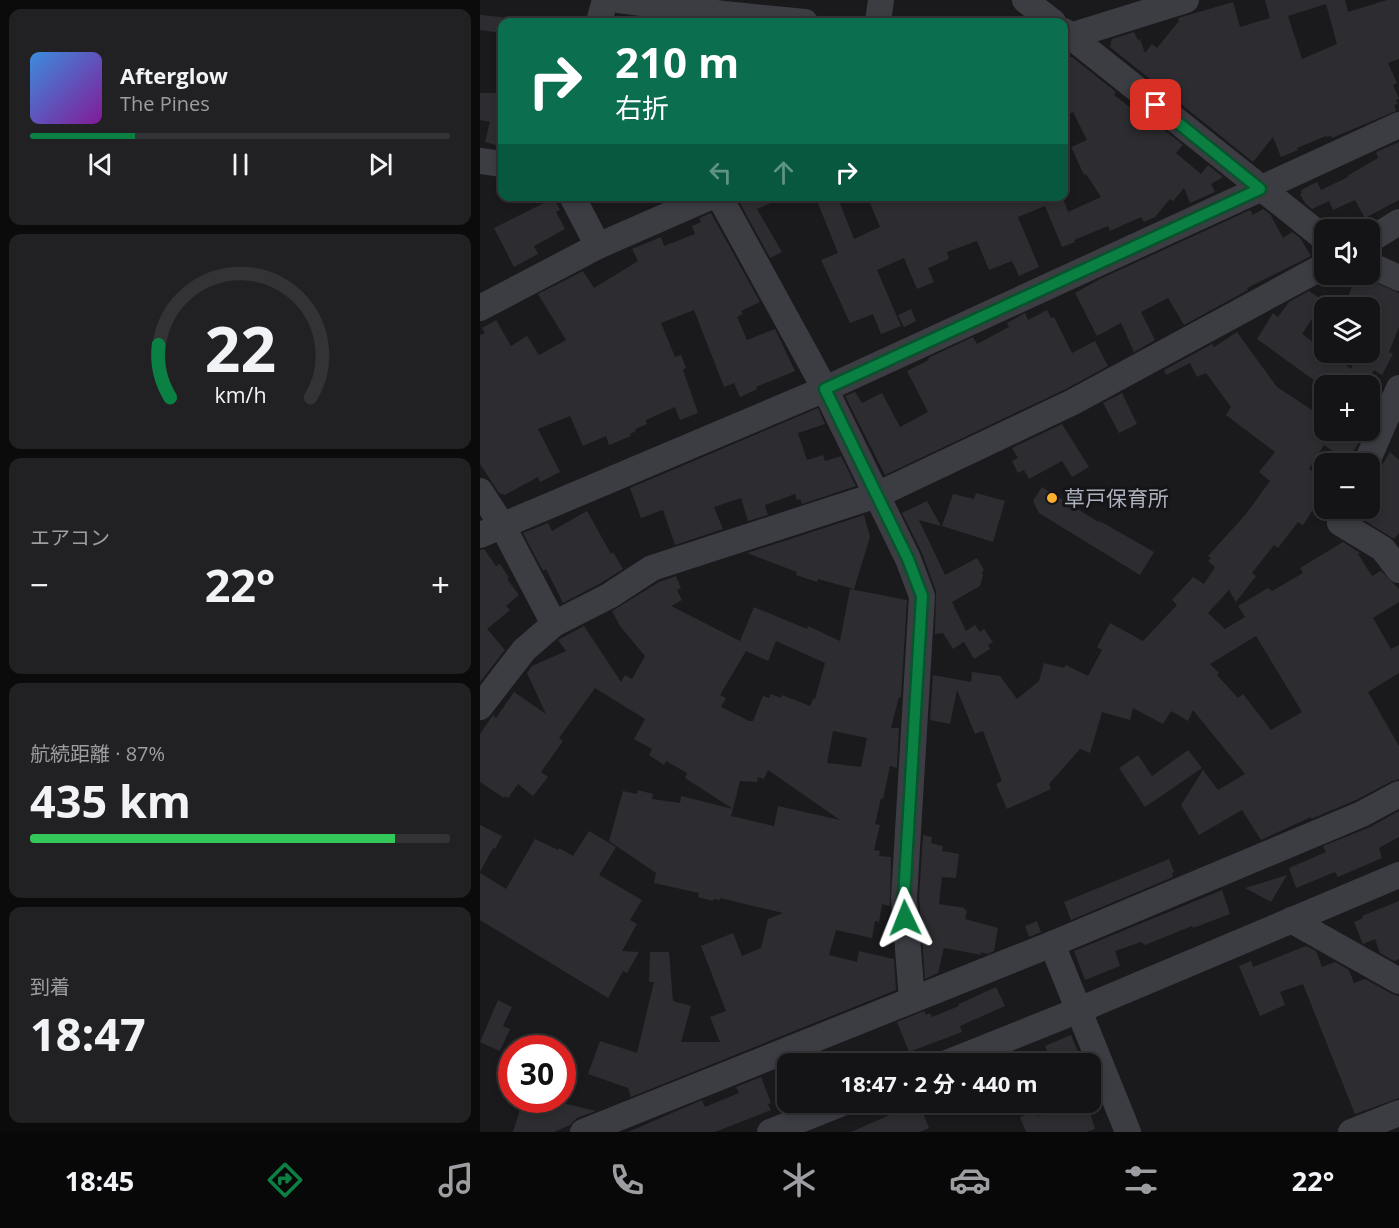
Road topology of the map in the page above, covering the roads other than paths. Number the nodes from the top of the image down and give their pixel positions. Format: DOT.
graph roads {
  1 [pos="605,0"];
  2 [pos="619,0"];
  3 [pos="880,0"];
  4 [pos="1025,0"];
  5 [pos="1186,0"];
  6 [pos="724,12"];
  7 [pos="600,18"];
  8 [pos="773,18"];
  9 [pos="878,18"];
  10 [pos="1046,18"];
  11 [pos="1068,30"];
  12 [pos="1068,37"];
  13 [pos="1399,125"];
  14 [pos="480,161"];
  15 [pos="498,163"];
  16 [pos="1260,189"];
  17 [pos="575,201"];
  18 [pos="701,201"];
  19 [pos="722,201"];
  20 [pos="1399,222"];
  21 [pos="1314,230"];
  22 [pos="1380,234"];
  23 [pos="598,246"];
  24 [pos="1380,269"];
  25 [pos="1314,271"];
  26 [pos="1399,278"];
  27 [pos="480,308"];
  28 [pos="1399,388"];
  29 [pos="825,389"];
  30 [pos="1371,453"];
  31 [pos="480,491"];
  32 [pos="877,495"];
  33 [pos="1342,519"];
  34 [pos="491,530"];
  35 [pos="1399,570"];
  36 [pos="554,624"];
  37 [pos="480,707"];
  38 [pos="1399,794"];
  39 [pos="1399,875"];
  40 [pos="1291,920"];
  41 [pos="1052,944"];
  42 [pos="1399,981"];
  43 [pos="912,1000"];
  44 [pos="1079,1010"];
  45 [pos="972,1053"];
  46 [pos="818,1113"];
  47 [pos="1399,1113"];
  48 [pos="583,1132"];
  49 [pos="770,1132"];
  50 [pos="1128,1132"];
  51 [pos="1351,1132"];
  1 -- 7 [label="street"];
  2 -- 6 [label="street"];
  3 -- 9 [label="street"];
  4 -- 10 [label="street"];
  5 -- 11 [label="street"];
  6 -- 8 [label="street"];
  12 -- 16 [label="street"];
  13 -- 16 [label="street"];
  14 -- 15 [label="street"];
  16 -- 21 [label="street"];
  16 -- 29 [label="street"];
  17 -- 23 [label="street"];
  18 -- 23 [label="street"];
  19 -- 29 [label="street"];
  20 -- 22 [label="street"];
  23 -- 27 [label="street"];
  24 -- 26 [label="street"];
  25 -- 32 [label="street"];
  28 -- 30 [label="street"];
  29 -- 32 [label="street"];
  29 -- 34 [label="street"];
  31 -- 34 [label="street"];
  32 -- 36 [label="street"];
  32 -- 43 [label="street"];
  33 -- 35 [label="street"];
  34 -- 36 [label="street"];
  36 -- 37 [label="street"];
  38 -- 41 [label="street"];
  39 -- 40 [label="street"];
  40 -- 42 [label="street"];
  40 -- 44 [label="street"];
  41 -- 43 [label="street"];
  41 -- 44 [label="street"];
  43 -- 48 [label="street"];
  44 -- 45 [label="street"];
  44 -- 50 [label="street"];
  46 -- 49 [label="street"];
  47 -- 51 [label="street"];
}
